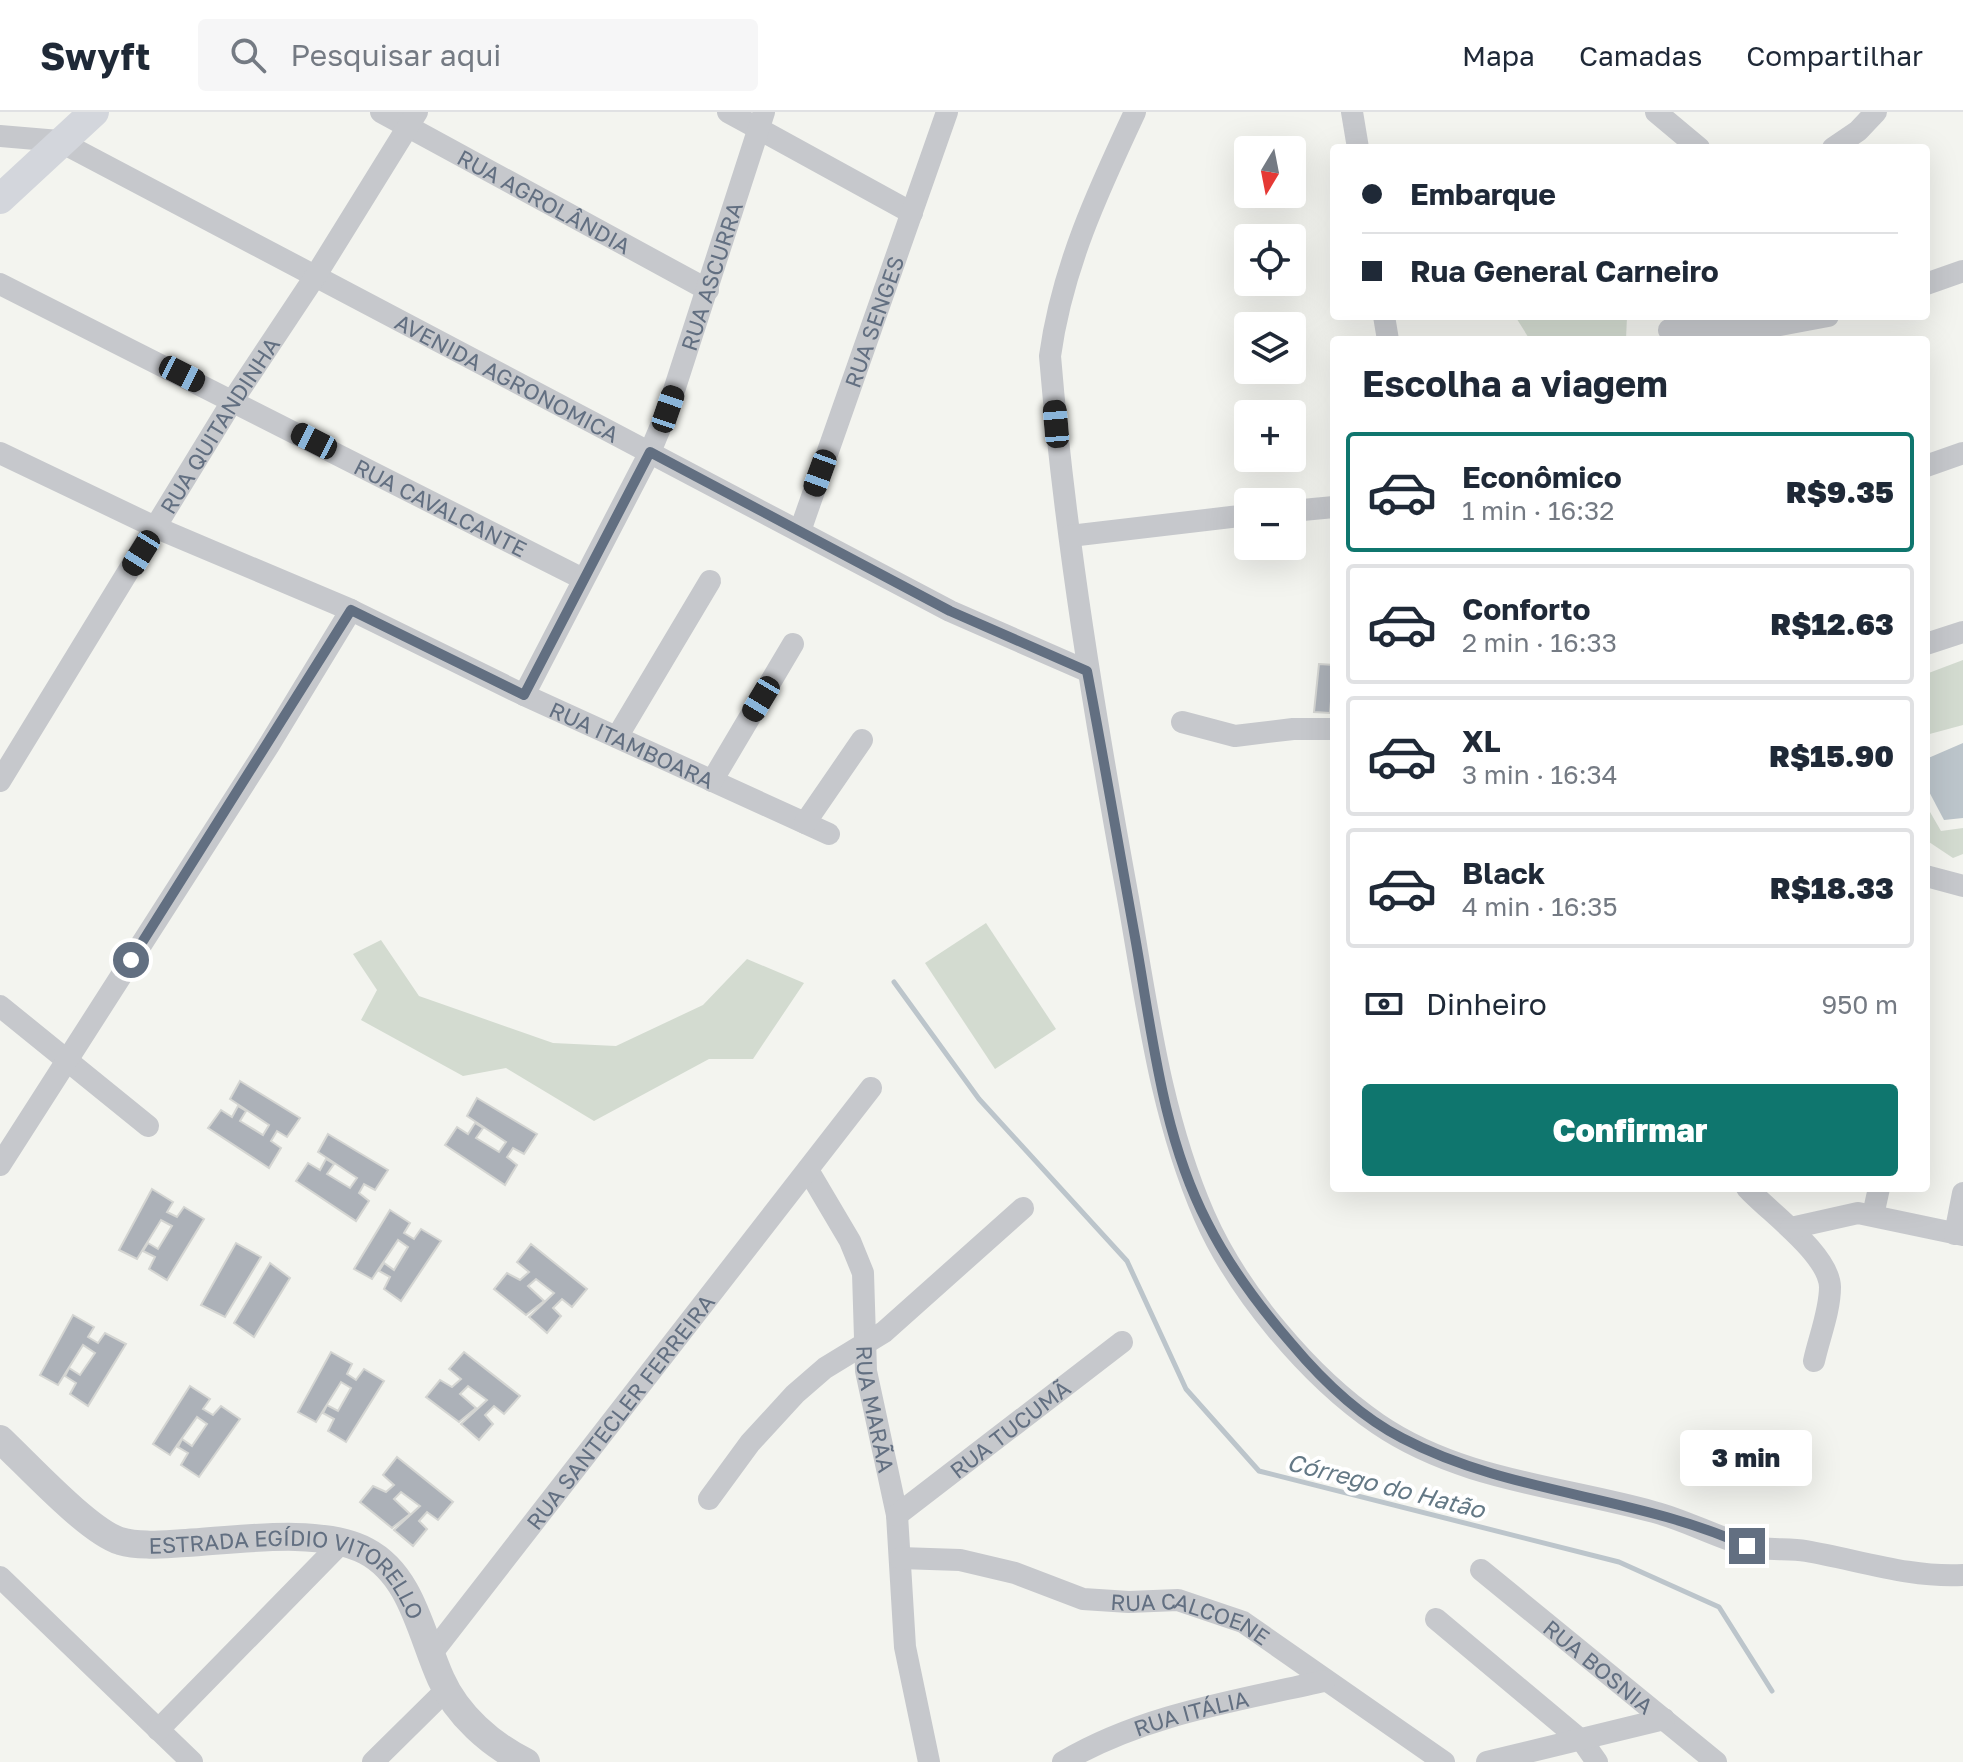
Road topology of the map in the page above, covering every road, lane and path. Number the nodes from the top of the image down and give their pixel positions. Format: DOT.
graph roads {
  1 [pos="94,112"];
  2 [pos="381,112"];
  3 [pos="728,112"];
  4 [pos="947,112"];
  5 [pos="1135,112"];
  6 [pos="1352,112"];
  7 [pos="1656,112"];
  8 [pos="1876,112"];
  9 [pos="413,120"];
  10 [pos="761,120"];
  11 [pos="0,136"];
  12 [pos="59,141"];
  13 [pos="1357,144"];
  14 [pos="1694,144"];
  15 [pos="1839,144"];
  16 [pos="0,199"];
  17 [pos="912,213"];
  18 [pos="1963,271"];
  19 [pos="316,275"];
  20 [pos="1930,283"];
  21 [pos="0,284"];
  22 [pos="708,290"];
  23 [pos="1807,320"];
  24 [pos="1669,330"];
  25 [pos="233,400"];
  26 [pos="650,452"];
  27 [pos="0,453"];
  28 [pos="1963,453"];
  29 [pos="1930,465"];
  30 [pos="1330,507"];
  31 [pos="1306,510"];
  32 [pos="1234,517"];
  33 [pos="157,528"];
  34 [pos="800,531"];
  35 [pos="1070,536"];
  36 [pos="583,579"];
  37 [pos="710,581"];
  38 [pos="351,610"];
  39 [pos="1963,632"];
  40 [pos="1930,643"];
  41 [pos="793,644"];
  42 [pos="1087,671"];
  43 [pos="524,695"];
  44 [pos="1182,722"];
  45 [pos="1330,729"];
  46 [pos="617,737"];
  47 [pos="862,740"];
  48 [pos="0,781"];
  49 [pos="712,781"];
  50 [pos="805,823"];
  51 [pos="829,834"];
  52 [pos="1930,876"];
  53 [pos="1960,879"];
  54 [pos="0,1006"];
  55 [pos="67,1062"];
  56 [pos="871,1088"];
  57 [pos="148,1126"];
  58 [pos="0,1165"];
  59 [pos="808,1170"];
  60 [pos="1751,1192"];
  61 [pos="1878,1192"];
  62 [pos="1963,1193"];
  63 [pos="1023,1208"];
  64 [pos="1873,1215"];
  65 [pos="1791,1228"];
  66 [pos="1959,1234"];
  67 [pos="1122,1342"];
  68 [pos="863,1344"];
  69 [pos="1814,1361"];
  70 [pos="0,1439"];
  71 [pos="709,1499"];
  72 [pos="897,1515"];
  73 [pos="343,1541"];
  74 [pos="900,1558"];
  75 [pos="1481,1570"];
  76 [pos="1963,1575"];
  77 [pos="0,1577"];
  78 [pos="1436,1619"];
  79 [pos="432,1653"];
  80 [pos="1324,1681"];
  81 [pos="447,1689"];
  82 [pos="1664,1719"];
  83 [pos="158,1730"];
  84 [pos="1583,1742"];
  85 [pos="192,1762"];
  86 [pos="373,1762"];
  87 [pos="526,1762"];
  88 [pos="929,1762"];
  89 [pos="1063,1762"];
  90 [pos="1444,1762"];
  91 [pos="1487,1762"];
  92 [pos="1597,1762"];
  93 [pos="1716,1762"];
  1 -- 12 [label="main road"];
  2 -- 9 [label="street, RUA AGROLÂNDIA"];
  3 -- 10 [label="street"];
  4 -- 17 [label="street, RUA SENGES"];
  5 -- 35 [label="street"];
  6 -- 13 [label="street"];
  7 -- 14 [label="street"];
  8 -- 15 [label="street"];
  9 -- 19 [label="street, RUA QUITANDINHA"];
  9 -- 22 [label="street, RUA AGROLÂNDIA"];
  10 -- 17 [label="street"];
  10 -- 22 [label="street, RUA ASCURRA"];
  11 -- 12 [label="street"];
  12 -- 16 [label="main road"];
  12 -- 19 [label="street, AVENIDA AGRONOMICA"];
  17 -- 34 [label="street, RUA SENGES"];
  18 -- 20 [label="street"];
  19 -- 25 [label="street, RUA QUITANDINHA"];
  19 -- 26 [label="street, AVENIDA AGRONOMICA"];
  21 -- 25 [label="street, RUA CAVALCANTE"];
  22 -- 26 [label="street, RUA ASCURRA"];
  23 -- 24 [label="street"];
  25 -- 33 [label="street, RUA QUITANDINHA"];
  25 -- 36 [label="street, RUA CAVALCANTE"];
  26 -- 34 [label="street, AVENIDA AGRONOMICA"];
  26 -- 36 [label="street, RUA ASCURRA"];
  27 -- 33 [label="street, RUA ITAMBOARA"];
  28 -- 29 [label="street"];
  30 -- 31 [label="street"];
  32 -- 35 [label="street"];
  33 -- 38 [label="street, RUA ITAMBOARA"];
  33 -- 48 [label="street, RUA QUITANDINHA"];
  34 -- 42 [label="street, AVENIDA AGRONOMICA"];
  35 -- 42 [label="street"];
  36 -- 43 [label="street, RUA ASCURRA"];
  37 -- 46 [label="street"];
  38 -- 43 [label="street, RUA ITAMBOARA"];
  38 -- 55 [label="street"];
  39 -- 40 [label="street"];
  41 -- 49 [label="street"];
  42 -- 76 [label="street"];
  43 -- 46 [label="street, RUA ITAMBOARA"];
  44 -- 45 [label="street"];
  46 -- 49 [label="street, RUA ITAMBOARA"];
  47 -- 50 [label="street"];
  49 -- 50 [label="street, RUA ITAMBOARA"];
  50 -- 51 [label="street, RUA ITAMBOARA"];
  52 -- 53 [label="street"];
  54 -- 55 [label="street"];
  55 -- 57 [label="street"];
  55 -- 58 [label="street"];
  56 -- 59 [label="street"];
  59 -- 68 [label="street, RUA MARÃA"];
  59 -- 79 [label="street, RUA SANTECLER FERREIRA"];
  60 -- 65 [label="street"];
  61 -- 64 [label="street"];
  62 -- 66 [label="street"];
  63 -- 68 [label="street"];
  64 -- 65 [label="street"];
  64 -- 66 [label="street"];
  65 -- 69 [label="street"];
  67 -- 72 [label="street, RUA TUCUMÃ"];
  68 -- 71 [label="street"];
  68 -- 72 [label="street, RUA MARÃA"];
  70 -- 73 [label="street, ESTRADA EGÍDIO VITORELLO"];
  72 -- 74 [label="street, RUA MARÃA"];
  73 -- 79 [label="street, ESTRADA EGÍDIO VITORELLO"];
  73 -- 83 [label="street"];
  74 -- 80 [label="street, RUA CALCOENE"];
  74 -- 88 [label="street, RUA MARÃA"];
  75 -- 82 [label="street, RUA BOSNIA"];
  77 -- 83 [label="street"];
  78 -- 84 [label="street"];
  79 -- 81 [label="street, ESTRADA EGÍDIO VITORELLO"];
  80 -- 89 [label="street, RUA ITÁLIA"];
  80 -- 90 [label="street, RUA CALCOENE"];
  81 -- 86 [label="street"];
  81 -- 87 [label="street, ESTRADA EGÍDIO VITORELLO"];
  82 -- 84 [label="street"];
  82 -- 93 [label="street, RUA BOSNIA"];
  83 -- 85 [label="street"];
  84 -- 91 [label="street"];
  84 -- 92 [label="street"];
}
